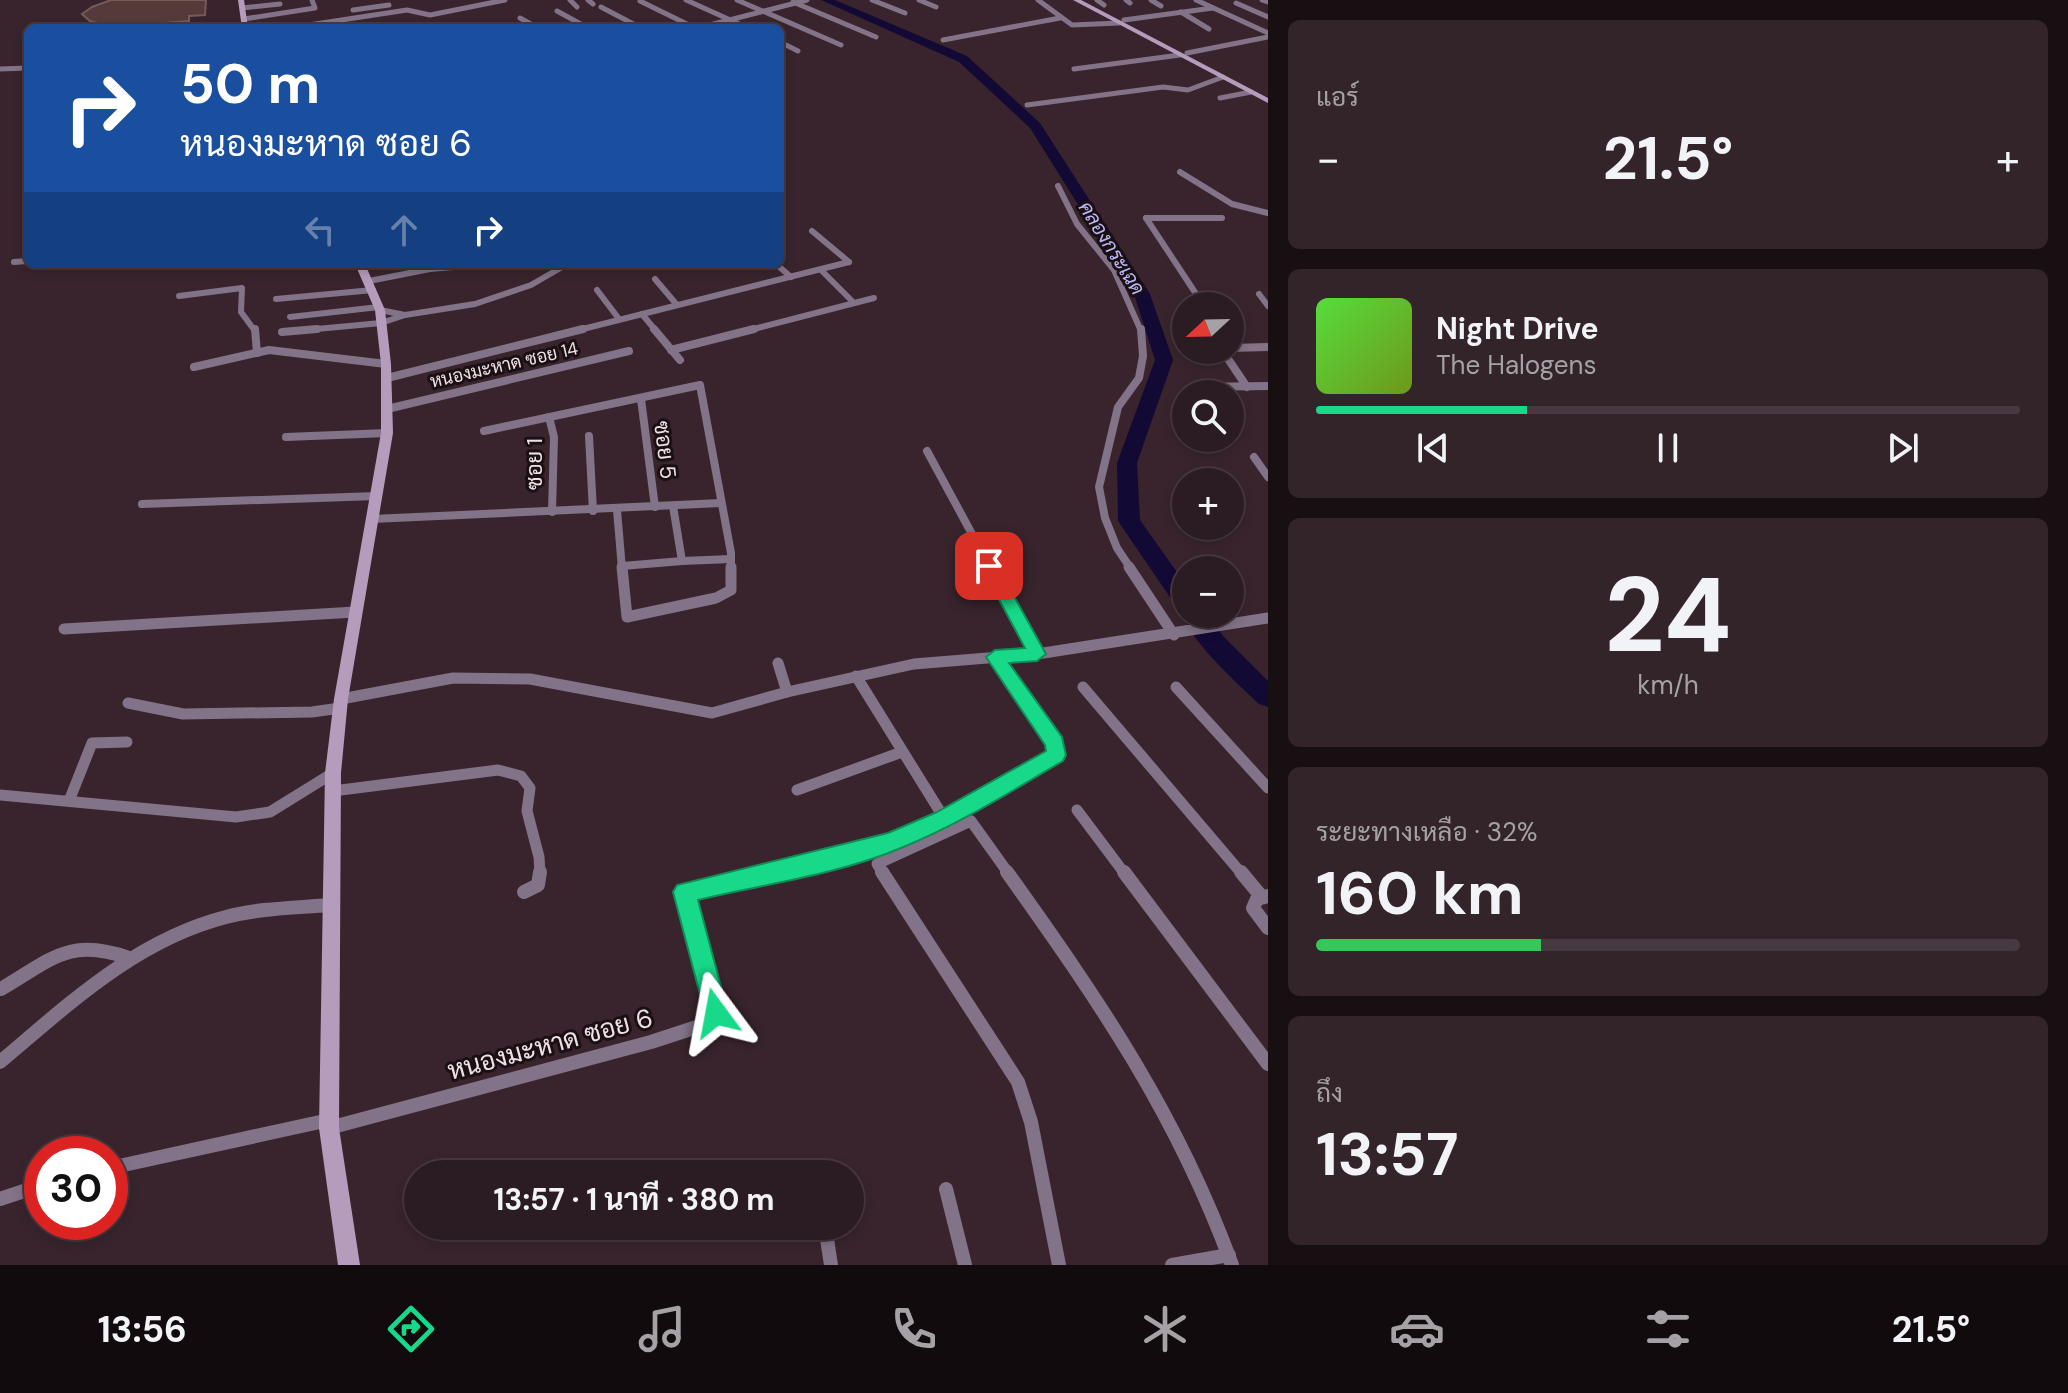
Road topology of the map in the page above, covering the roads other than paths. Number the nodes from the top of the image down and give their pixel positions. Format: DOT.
graph roads {
  1 [pos="312,0"];
  2 [pos="347,0"];
  3 [pos="505,0"];
  4 [pos="570,0"];
  5 [pos="686,0"];
  6 [pos="737,0"];
  7 [pos="788,0"];
  8 [pos="807,0"];
  9 [pos="872,0"];
  10 [pos="919,0"];
  11 [pos="1038,0"];
  12 [pos="1076,0"];
  13 [pos="1084,0"];
  14 [pos="1097,0"];
  15 [pos="1151,0"];
  16 [pos="1196,0"];
  17 [pos="1262,0"];
  18 [pos="274,1"];
  19 [pos="640,1"];
  20 [pos="1268,2"];
  21 [pos="795,3"];
  22 [pos="1236,3"];
  23 [pos="241,4"];
  24 [pos="389,5"];
  25 [pos="1104,5"];
  26 [pos="1161,6"];
  27 [pos="577,7"];
  28 [pos="601,7"];
  29 [pos="936,7"];
  30 [pos="1213,8"];
  31 [pos="557,11"];
  32 [pos="762,11"];
  33 [pos="1181,12"];
  34 [pos="905,13"];
  35 [pos="1268,17"];
  36 [pos="520,18"];
  37 [pos="1060,18"];
  38 [pos="729,20"];
  39 [pos="1121,21"];
  40 [pos="245,24"];
  41 [pos="249,24"];
  42 [pos="315,24"];
  43 [pos="531,24"];
  44 [pos="581,24"];
  45 [pos="633,24"];
  46 [pos="688,24"];
  47 [pos="712,24"];
  48 [pos="738,24"];
  49 [pos="1209,29"];
  50 [pos="1268,35"];
  51 [pos="876,37"];
  52 [pos="943,40"];
  53 [pos="784,44"];
  54 [pos="841,45"];
  55 [pos="798,51"];
  56 [pos="1184,54"];
  57 [pos="24,68"];
  58 [pos="0,69"];
  59 [pos="1074,69"];
  60 [pos="1223,77"];
  61 [pos="1251,92"];
  62 [pos="1220,98"];
  63 [pos="1268,98"];
  64 [pos="1027,105"];
  65 [pos="1180,172"];
  66 [pos="1058,186"];
  67 [pos="1268,213"];
  68 [pos="1222,218"];
  69 [pos="812,231"];
  70 [pos="24,261"];
  71 [pos="14,262"];
  72 [pos="362,268"];
  73 [pos="440,268"];
  74 [pos="557,268"];
  75 [pos="781,268"];
  76 [pos="821,270"];
  77 [pos="791,277"];
  78 [pos="655,279"];
  79 [pos="371,286"];
  80 [pos="597,290"];
  81 [pos="1195,292"];
  82 [pos="1259,294"];
  83 [pos="179,296"];
  84 [pos="874,298"];
  85 [pos="276,299"];
  86 [pos="854,303"];
  87 [pos="677,305"];
  88 [pos="1268,306"];
  89 [pos="380,313"];
  90 [pos="642,314"];
  91 [pos="405,315"];
  92 [pos="290,317"];
  93 [pos="619,319"];
  94 [pos="282,332"];
  95 [pos="1244,346"];
  96 [pos="1268,347"];
  97 [pos="671,350"];
  98 [pos="629,351"];
  99 [pos="257,353"];
  100 [pos="680,360"];
  101 [pos="386,364"];
  102 [pos="1231,364"];
  103 [pos="194,367"];
  104 [pos="387,378"];
  105 [pos="1268,386"];
  106 [pos="1247,387"];
  107 [pos="641,399"];
  108 [pos="387,409"];
  109 [pos="549,417"];
  110 [pos="484,431"];
  111 [pos="387,433"];
  112 [pos="589,436"];
  113 [pos="286,437"];
  114 [pos="927,451"];
  115 [pos="1254,457"];
  116 [pos="1268,477"];
  117 [pos="376,496"];
  118 [pos="721,503"];
  119 [pos="142,504"];
  120 [pos="673,506"];
  121 [pos="655,507"];
  122 [pos="617,510"];
  123 [pos="593,511"];
  124 [pos="552,512"];
  125 [pos="372,519"];
  126 [pos="731,559"];
  127 [pos="682,561"];
  128 [pos="622,566"];
  129 [pos="355,612"];
  130 [pos="1268,618"];
  131 [pos="64,629"];
  132 [pos="1179,634"];
  133 [pos="1037,654"];
  134 [pos="995,657"];
  135 [pos="778,663"];
  136 [pos="856,676"];
  137 [pos="1083,687"];
  138 [pos="1176,687"];
  139 [pos="787,692"];
  140 [pos="128,703"];
  141 [pos="341,704"];
  142 [pos="127,742"];
  143 [pos="902,752"];
  144 [pos="333,782"];
  145 [pos="1268,788"];
  146 [pos="797,790"];
  147 [pos="0,795"];
  148 [pos="69,801"];
  149 [pos="1077,810"];
  150 [pos="944,818"];
  151 [pos="524,892"];
  152 [pos="1264,896"];
  153 [pos="330,905"];
  154 [pos="1268,928"];
  155 [pos="129,958"];
  156 [pos="1,989"];
  157 [pos="0,1062"];
  158 [pos="1268,1064"];
  159 [pos="329,1124"];
  160 [pos="128,1164"];
  161 [pos="946,1189"];
  162 [pos="24,1191"];
  163 [pos="0,1199"];
  164 [pos="827,1240"];
  165 [pos="1230,1260"];
  166 [pos="349,1265"];
  167 [pos="831,1265"];
  168 [pos="965,1265"];
  169 [pos="1059,1265"];
  170 [pos="1172,1265"];
  1 -- 41 [label="street"];
  2 -- 24 [label="street"];
  3 -- 42 [label="street"];
  4 -- 27 [label="street"];
  5 -- 38 [label="street"];
  6 -- 32 [label="street"];
  7 -- 21 [label="street"];
  8 -- 21 [label="street"];
  9 -- 34 [label="street"];
  10 -- 29 [label="street"];
  11 -- 37 [label="street"];
  12 -- 39 [label="street"];
  13 -- 39 [label="street"];
  14 -- 25 [label="street"];
  15 -- 26 [label="street"];
  16 -- 30 [label="street"];
  17 -- 20 [label="street"];
  18 -- 23 [label="street"];
  19 -- 46 [label="street"];
  21 -- 32 [label="street"];
  21 -- 51 [label="street"];
  22 -- 35 [label="street"];
  23 -- 40 [label="street"];
  28 -- 45 [label="street"];
  30 -- 33 [label="street"];
  30 -- 50 [label="street"];
  31 -- 44 [label="street"];
  32 -- 38 [label="street"];
  32 -- 54 [label="street"];
  33 -- 39 [label="street"];
  33 -- 49 [label="street"];
  36 -- 43 [label="street"];
  37 -- 39 [label="street"];
  37 -- 52 [label="street"];
  38 -- 47 [label="street"];
  38 -- 48 [label="street"];
  39 -- 56 [label="street"];
  50 -- 56 [label="street"];
  53 -- 55 [label="street"];
  56 -- 59 [label="street"];
  56 -- 60 [label="street"];
  56 -- 63 [label="street"];
  57 -- 58 [label="street"];
  60 -- 61 [label="street"];
  60 -- 64 [label="street"];
  61 -- 62 [label="street"];
  61 -- 63 [label="street"];
  65 -- 67 [label="street"];
  66 -- 132 [label="street"];
  68 -- 81 [label="street"];
  69 -- 76 [label="street"];
  70 -- 71 [label="street"];
  72 -- 79 [label="street"];
  73 -- 79 [label="street"];
  74 -- 91 [label="street"];
  75 -- 77 [label="street"];
  76 -- 77 [label="street"];
  76 -- 86 [label="street"];
  77 -- 87 [label="street"];
  78 -- 87 [label="street"];
  79 -- 85 [label="street"];
  79 -- 89 [label="street"];
  80 -- 93 [label="street"];
  82 -- 88 [label="street"];
  83 -- 99 [label="street"];
  84 -- 86 [label="street"];
  86 -- 97 [label="street"];
  87 -- 90 [label="street"];
  89 -- 91 [label="street"];
  89 -- 91 [label="street"];
  89 -- 92 [label="street"];
  89 -- 94 [label="street"];
  89 -- 101 [label="street"];
  90 -- 93 [label="street"];
  90 -- 97 [label="street"];
  93 -- 104 [label="street"];
  95 -- 96 [label="street"];
  97 -- 100 [label="street"];
  98 -- 108 [label="street, หนองมะหาด ซอย 14"];
  99 -- 101 [label="street"];
  99 -- 103 [label="street"];
  101 -- 104 [label="street"];
  102 -- 106 [label="street"];
  104 -- 108 [label="street"];
  105 -- 106 [label="street"];
  107 -- 109 [label="street"];
  107 -- 118 [label="street"];
  107 -- 121 [label="street, ซอย 5"];
  108 -- 111 [label="street"];
  109 -- 110 [label="street"];
  109 -- 124 [label="street, ซอย 1"];
  111 -- 113 [label="street"];
  111 -- 117 [label="street"];
  112 -- 123 [label="street"];
  114 -- 133 [label="street"];
  115 -- 116 [label="street"];
  117 -- 119 [label="street"];
  117 -- 125 [label="street"];
  118 -- 120 [label="street"];
  118 -- 126 [label="street"];
  120 -- 121 [label="street"];
  120 -- 127 [label="street"];
  121 -- 122 [label="street"];
  122 -- 123 [label="street"];
  122 -- 128 [label="street"];
  123 -- 124 [label="street"];
  124 -- 125 [label="street"];
  125 -- 129 [label="street"];
  126 -- 127 [label="street"];
  126 -- 128 [label="street"];
  127 -- 128 [label="street"];
  129 -- 131 [label="street"];
  129 -- 141 [label="street"];
  130 -- 132 [label="street"];
  132 -- 133 [label="street"];
  133 -- 134 [label="street"];
  134 -- 136 [label="street"];
  134 -- 150 [label="street, หนองมะหาด ซอย 6"];
  135 -- 139 [label="street"];
  136 -- 139 [label="street"];
  136 -- 143 [label="street"];
  137 -- 152 [label="street"];
  138 -- 145 [label="street"];
  139 -- 141 [label="street"];
  140 -- 141 [label="street"];
  141 -- 144 [label="street"];
  142 -- 148 [label="street"];
  143 -- 146 [label="street"];
  143 -- 150 [label="street"];
  144 -- 148 [label="street"];
  144 -- 151 [label="street"];
  144 -- 153 [label="street"];
  147 -- 148 [label="street"];
  149 -- 158 [label="street"];
  150 -- 159 [label="street, หนองมะหาด ซอย 6"];
  152 -- 154 [label="street"];
  153 -- 155 [label="street"];
  153 -- 159 [label="street"];
  155 -- 156 [label="street"];
  155 -- 157 [label="street"];
  159 -- 160 [label="street"];
  159 -- 166 [label="street"];
  161 -- 168 [label="street"];
  162 -- 163 [label="street"];
  164 -- 167 [label="street"];
  165 -- 169 [label="street"];
  165 -- 170 [label="street"];
}
